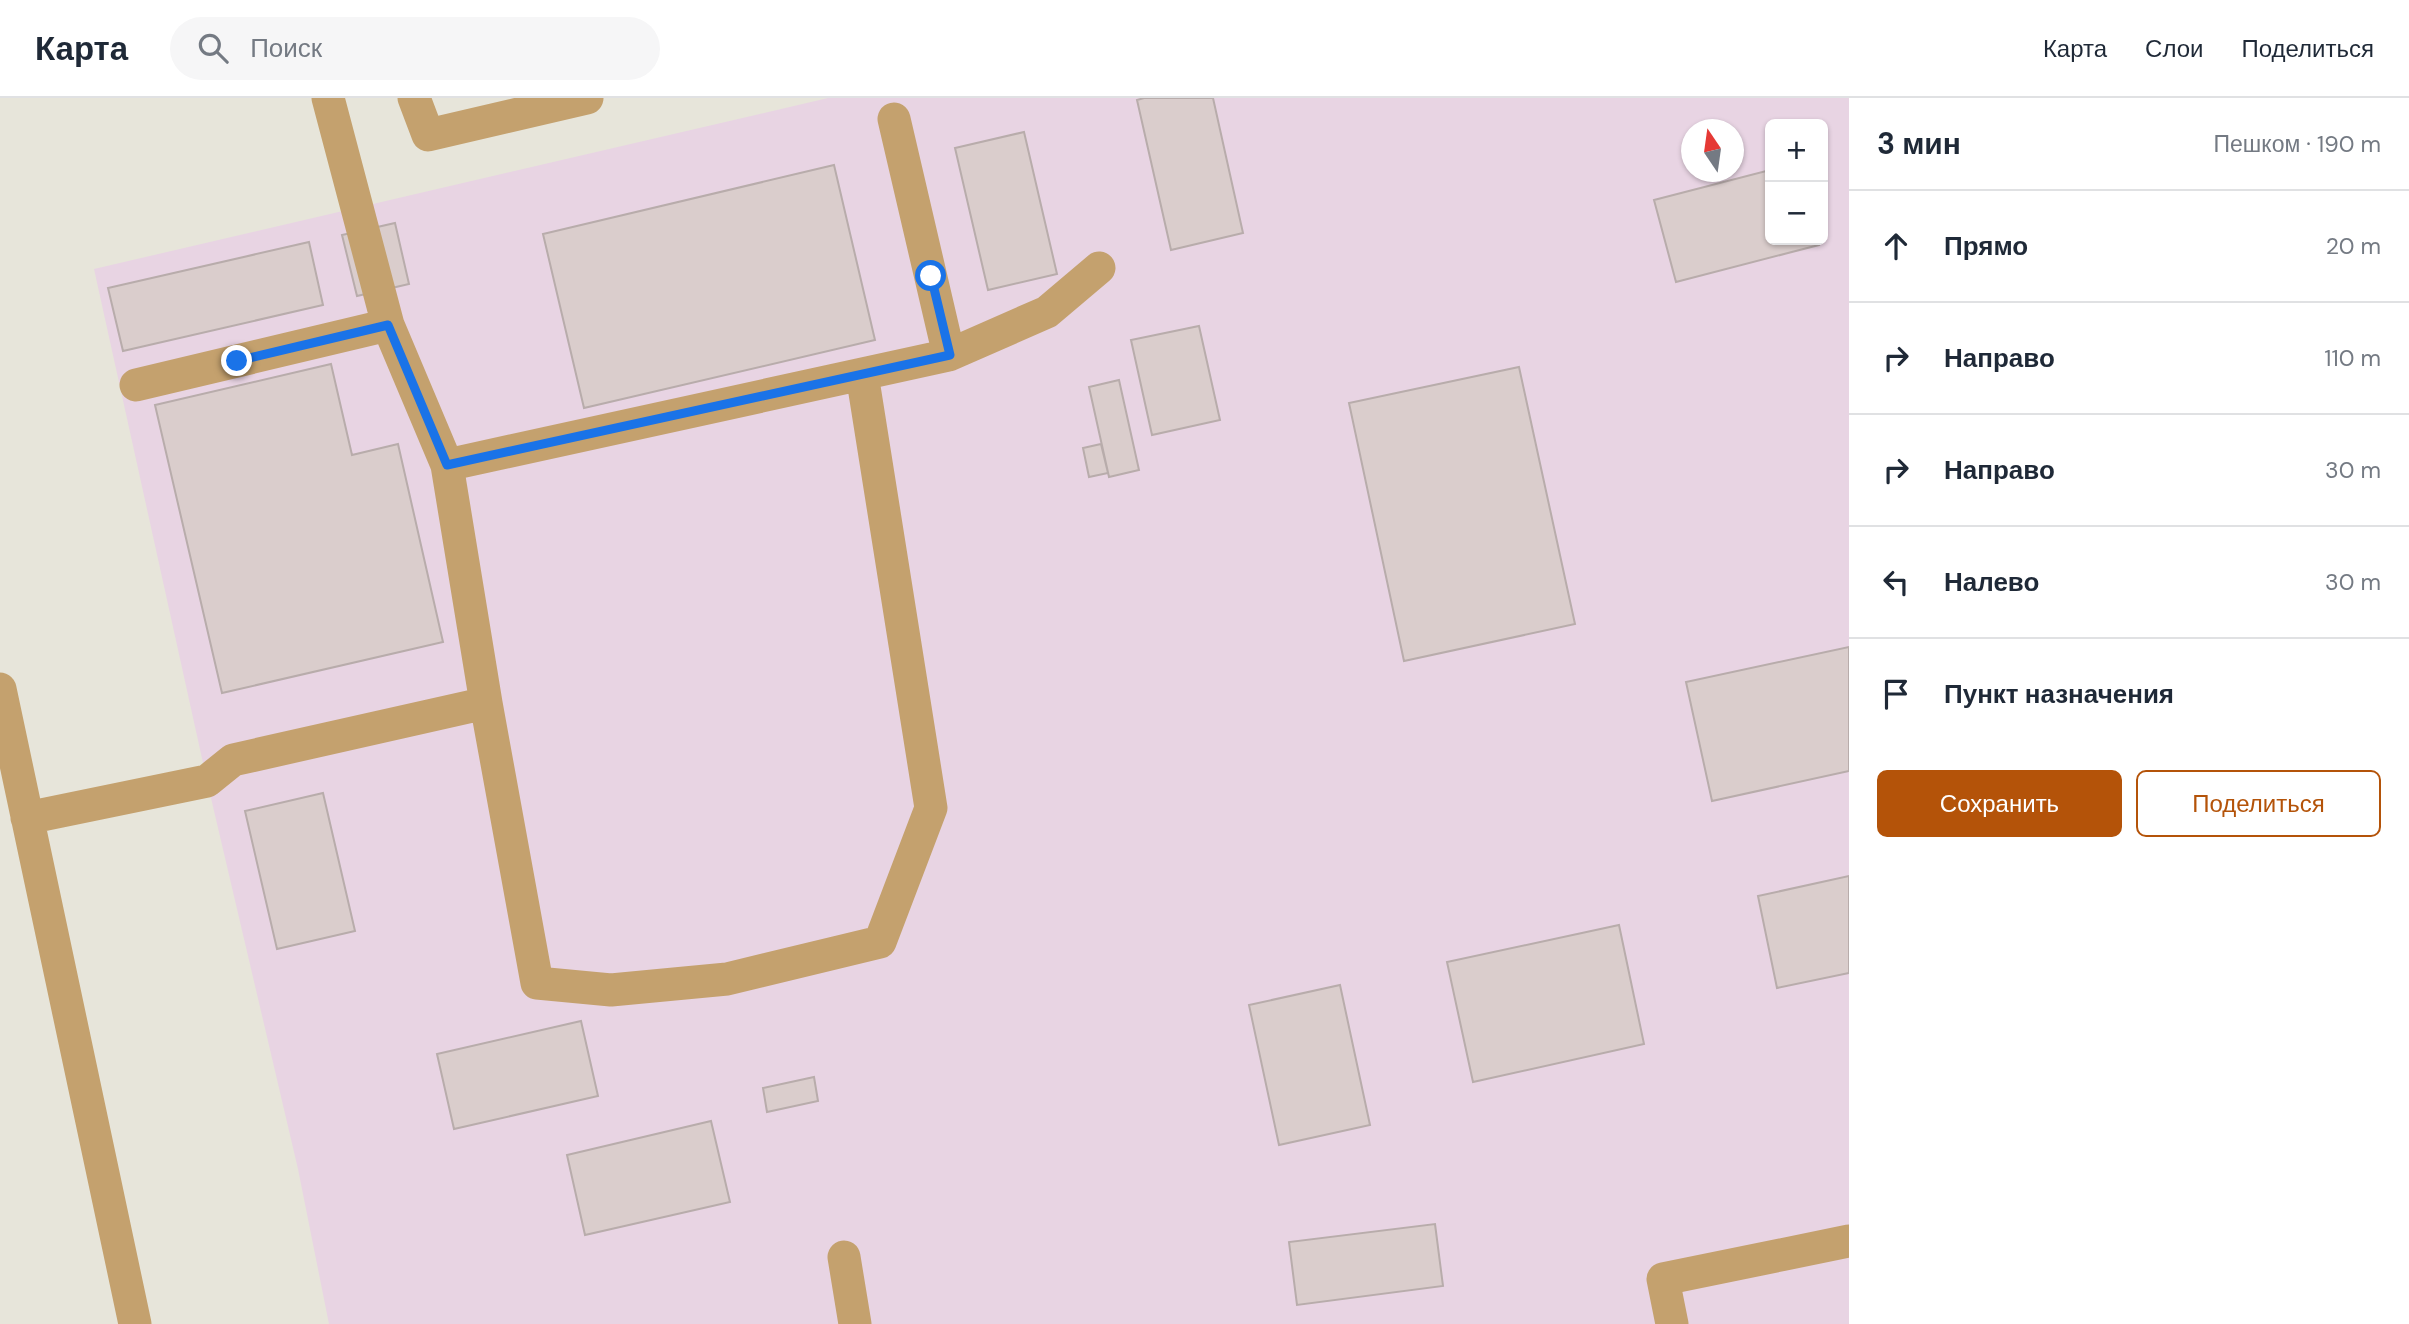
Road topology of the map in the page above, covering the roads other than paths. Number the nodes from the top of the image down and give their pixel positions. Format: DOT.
graph roads {
  1 [pos="328,98"];
  2 [pos="414,98"];
  3 [pos="587,98"];
  4 [pos="894,119"];
  5 [pos="1099,268"];
  6 [pos="388,325"];
  7 [pos="950,355"];
  8 [pos="862,374"];
  9 [pos="136,385"];
  10 [pos="447,465"];
  11 [pos="0,689"];
  12 [pos="486,703"];
  13 [pos="27,818"];
  14 [pos="1849,1241"];
  15 [pos="844,1257"];
  16 [pos="135,1324"];
  17 [pos="855,1324"];
  18 [pos="1672,1324"];
  1 -- 6 [label="street"];
  2 -- 3 [label="street"];
  4 -- 7 [label="street"];
  5 -- 7 [label="street"];
  6 -- 9 [label="street"];
  6 -- 10 [label="street"];
  7 -- 8 [label="street"];
  8 -- 10 [label="street"];
  8 -- 12 [label="street"];
  10 -- 12 [label="street"];
  11 -- 13 [label="street"];
  12 -- 13 [label="street"];
  13 -- 16 [label="street"];
  14 -- 18 [label="street"];
  15 -- 17 [label="street"];
}
